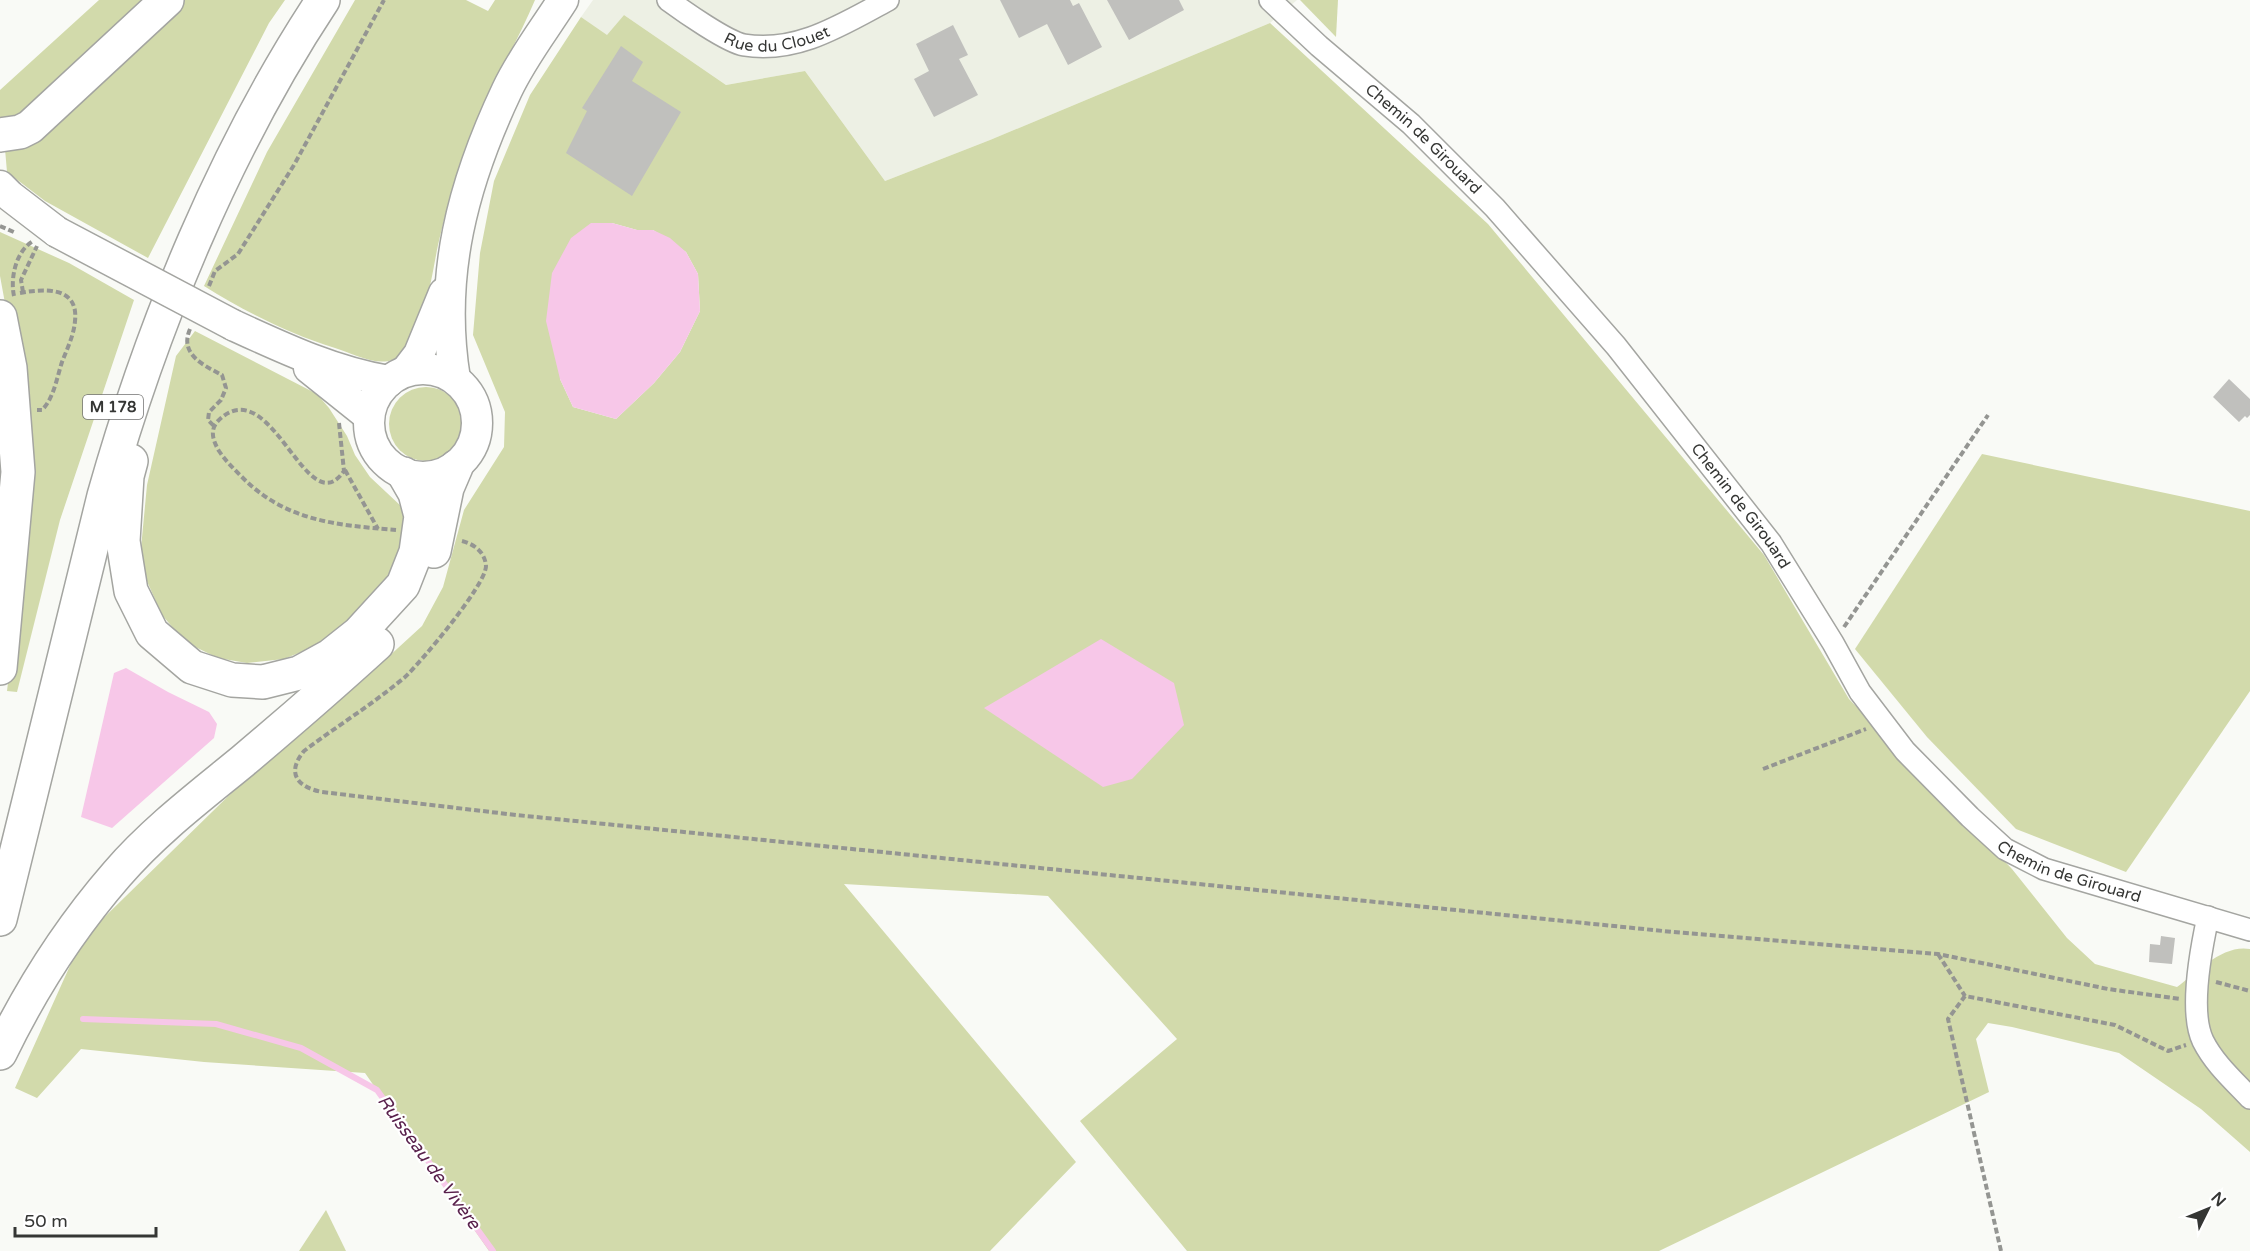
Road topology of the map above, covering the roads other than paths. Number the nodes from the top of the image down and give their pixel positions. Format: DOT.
graph roads {
  1 [pos="167,0"];
  2 [pos="302,0"];
  3 [pos="323,0"];
  4 [pos="563,0"];
  5 [pos="668,0"];
  6 [pos="888,0"];
  7 [pos="1270,0"];
  8 [pos="0,135"];
  9 [pos="0,186"];
  10 [pos="0,214"];
  11 [pos="48,237"];
  12 [pos="450,270"];
  13 [pos="191,290"];
  14 [pos="15,302"];
  15 [pos="282,348"];
  16 [pos="398,376"];
  17 [pos="455,379"];
  18 [pos="369,416"];
  19 [pos="456,467"];
  20 [pos="404,474"];
  21 [pos="0,668"];
  22 [pos="0,842"];
  23 [pos="2208,917"];
  24 [pos="0,919"];
  25 [pos="2250,930"];
  26 [pos="0,1053"];
  27 [pos="2250,1098"];
  1 -- 8 [label="main road"];
  2 -- 22 [label="main road, M 178"];
  3 -- 13 [label="main road, M 178"];
  4 -- 12 [label="main road"];
  5 -- 6 [label="street, Rue du Clouet"];
  7 -- 23 [label="street, Chemin de Girouard"];
  9 -- 11 [label="main road"];
  10 -- 11 [label="main road"];
  11 -- 15 [label="main road, bridge"];
  12 -- 16 [label="main road"];
  12 -- 17 [label="main road"];
  13 -- 20 [label="main road"];
  13 -- 24 [label="main road, M 178"];
  14 -- 21 [label="main road"];
  15 -- 16 [label="main road"];
  15 -- 18 [label="main road"];
  16 -- 17 [label="main road"];
  16 -- 18 [label="main road"];
  17 -- 19 [label="main road"];
  18 -- 20 [label="main road"];
  19 -- 20 [label="main road"];
  19 -- 26 [label="main road"];
  23 -- 25 [label="street, Chemin de Girouard"];
  23 -- 27 [label="street"];
}
